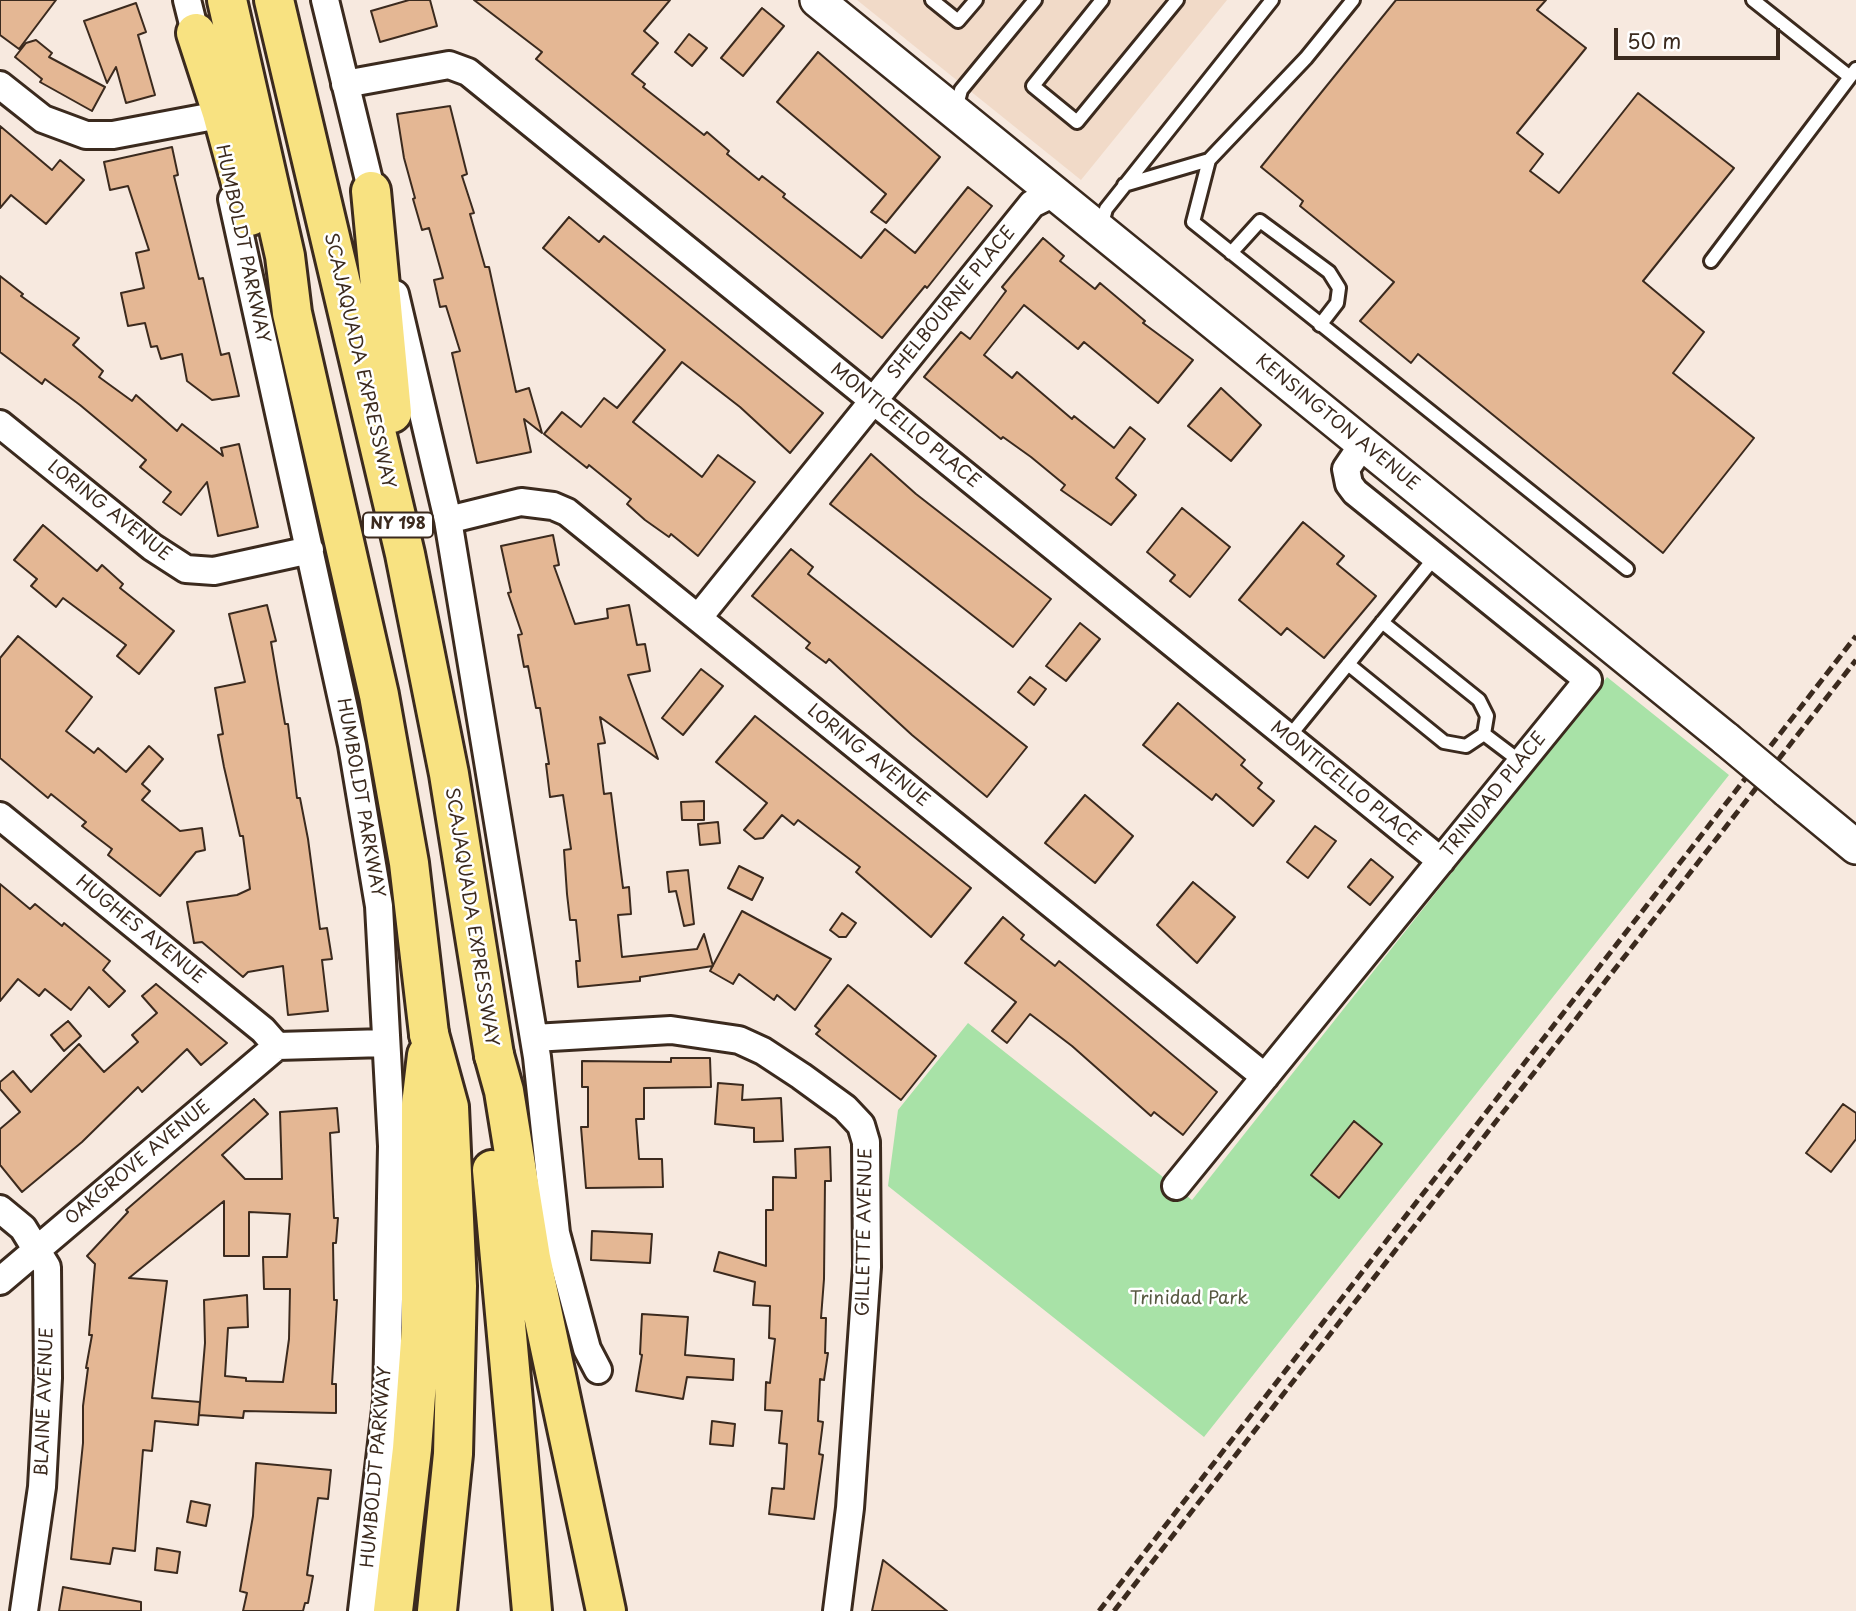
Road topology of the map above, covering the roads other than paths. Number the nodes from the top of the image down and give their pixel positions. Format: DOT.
graph roads {
  1 [pos="226,0"];
  2 [pos="274,0"];
  3 [pos="325,0"];
  4 [pos="817,0"];
  5 [pos="932,0"];
  6 [pos="976,0"];
  7 [pos="1035,0"];
  8 [pos="1102,0"];
  9 [pos="1177,0"];
  10 [pos="1272,0"];
  11 [pos="1353,0"];
  12 [pos="1753,0"];
  13 [pos="192,17"];
  14 [pos="1853,73"];
  15 [pos="345,84"];
  16 [pos="0,85"];
  17 [pos="955,113"];
  18 [pos="214,116"];
  19 [pos="1209,160"];
  20 [pos="1124,185"];
  21 [pos="371,191"];
  22 [pos="1054,193"];
  23 [pos="1100,231"];
  24 [pos="1231,253"];
  25 [pos="1711,261"];
  26 [pos="292,313"];
  27 [pos="1320,325"];
  28 [pos="873,400"];
  29 [pos="0,424"];
  30 [pos="1363,444"];
  31 [pos="448,520"];
  32 [pos="310,550"];
  33 [pos="405,554"];
  34 [pos="1436,556"];
  35 [pos="1627,569"];
  36 [pos="698,618"];
  37 [pos="1382,622"];
  38 [pos="1348,664"];
  39 [pos="1484,734"];
  40 [pos="1288,738"];
  41 [pos="1521,762"];
  42 [pos="0,816"];
  43 [pos="1856,847"];
  44 [pos="1441,861"];
  45 [pos="429,1034"];
  46 [pos="534,1038"];
  47 [pos="386,1043"];
  48 [pos="278,1046"];
  49 [pos="494,1055"];
  50 [pos="1265,1077"];
  51 [pos="1176,1186"];
  52 [pos="0,1209"];
  53 [pos="38,1247"];
  54 [pos="0,1281"];
  55 [pos="598,1370"];
  56 [pos="24,1611"];
  57 [pos="362,1611"];
  58 [pos="393,1611"];
  59 [pos="437,1611"];
  60 [pos="531,1611"];
  61 [pos="606,1611"];
  62 [pos="837,1611"];
  1 -- 26 [label="highway, NY 198"];
  2 -- 33 [label="highway, SCAJAQUADA EXPRESSWAY / NY 198"];
  3 -- 15 [label="street"];
  4 -- 17 [label="street, KENSINGTON AVENUE"];
  5 -- 6 [label="lane"];
  7 -- 17 [label="lane"];
  8 -- 9 [label="lane"];
  10 -- 20 [label="lane"];
  11 -- 19 [label="lane"];
  12 -- 14 [label="lane"];
  13 -- 18 [label="street, HUMBOLDT PARKWAY"];
  13 -- 26 [label="highway"];
  14 -- 25 [label="lane"];
  15 -- 21 [label="street"];
  15 -- 28 [label="street, MONTICELLO PLACE"];
  16 -- 18 [label="street"];
  17 -- 22 [label="street, KENSINGTON AVENUE"];
  18 -- 32 [label="street, HUMBOLDT PARKWAY"];
  19 -- 20 [label="lane"];
  19 -- 24 [label="lane"];
  20 -- 23 [label="lane"];
  21 -- 31 [label="street"];
  21 -- 33 [label="highway"];
  22 -- 23 [label="street, KENSINGTON AVENUE"];
  22 -- 28 [label="street, SHELBOURNE PLACE"];
  23 -- 30 [label="street, KENSINGTON AVENUE"];
  24 -- 27 [label="lane"];
  24 -- 27 [label="lane"];
  26 -- 45 [label="highway, NY 198"];
  27 -- 35 [label="lane"];
  28 -- 36 [label="street, SHELBOURNE PLACE"];
  28 -- 40 [label="street, MONTICELLO PLACE"];
  29 -- 32 [label="street, LORING AVENUE"];
  30 -- 34 [label="street, TRINIDAD PLACE"];
  30 -- 43 [label="street, KENSINGTON AVENUE, bridge"];
  31 -- 36 [label="street, LORING AVENUE"];
  31 -- 46 [label="street"];
  32 -- 47 [label="street, HUMBOLDT PARKWAY"];
  33 -- 49 [label="highway, SCAJAQUADA EXPRESSWAY / NY 198"];
  34 -- 37 [label="lane"];
  34 -- 41 [label="street, TRINIDAD PLACE"];
  36 -- 50 [label="street, LORING AVENUE"];
  37 -- 38 [label="lane"];
  37 -- 39 [label="lane"];
  38 -- 39 [label="lane"];
  38 -- 40 [label="lane"];
  39 -- 41 [label="lane"];
  40 -- 44 [label="street, MONTICELLO PLACE"];
  41 -- 44 [label="street, TRINIDAD PLACE"];
  42 -- 48 [label="street, HUGHES AVENUE"];
  44 -- 50 [label="street, TRINIDAD PLACE"];
  45 -- 58 [label="highway"];
  45 -- 59 [label="highway"];
  46 -- 55 [label="street"];
  46 -- 62 [label="street, GILLETTE AVENUE"];
  47 -- 48 [label="street"];
  47 -- 57 [label="street, HUMBOLDT PARKWAY"];
  48 -- 53 [label="street, OAKGROVE AVENUE"];
  49 -- 60 [label="highway"];
  49 -- 61 [label="highway, SCAJAQUADA EXPRESSWAY"];
  50 -- 51 [label="street, TRINIDAD PLACE"];
  52 -- 53 [label="street, BLAINE AVENUE"];
  53 -- 54 [label="street, OAKGROVE AVENUE"];
  53 -- 56 [label="street, BLAINE AVENUE"];
}
